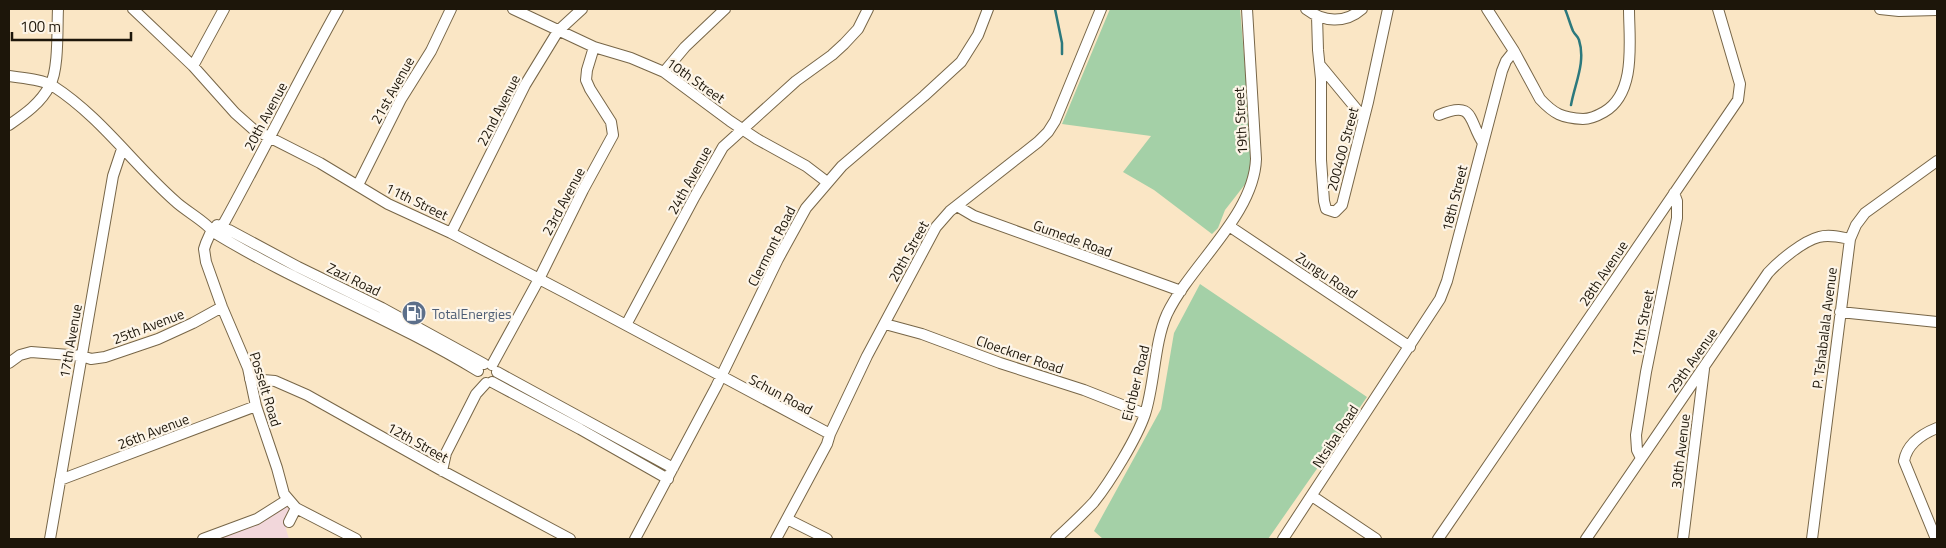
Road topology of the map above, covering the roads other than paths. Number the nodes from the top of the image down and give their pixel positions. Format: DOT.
graph roads {
  1 [pos="58,9"];
  2 [pos="132,9"];
  3 [pos="224,9"];
  4 [pos="338,9"];
  5 [pos="451,9"];
  6 [pos="513,9"];
  7 [pos="582,9"];
  8 [pos="725,9"];
  9 [pos="868,9"];
  10 [pos="988,9"];
  11 [pos="1101,9"];
  12 [pos="1247,9"];
  13 [pos="1306,9"];
  14 [pos="1362,9"];
  15 [pos="1388,9"];
  16 [pos="1487,9"];
  17 [pos="1629,9"];
  18 [pos="1718,9"];
  19 [pos="1880,9"];
  20 [pos="1937,10"];
  21 [pos="1317,16"];
  22 [pos="558,31"];
  23 [pos="594,47"];
  24 [pos="1514,51"];
  25 [pos="1319,64"];
  26 [pos="193,66"];
  27 [pos="664,72"];
  28 [pos="9,76"];
  29 [pos="51,85"];
  30 [pos="1439,115"];
  31 [pos="1363,117"];
  32 [pos="9,125"];
  33 [pos="742,129"];
  34 [pos="270,139"];
  35 [pos="1483,143"];
  36 [pos="122,149"];
  37 [pos="1937,161"];
  38 [pos="827,182"];
  39 [pos="358,185"];
  40 [pos="1674,193"];
  41 [pos="957,206"];
  42 [pos="1229,226"];
  43 [pos="215,228"];
  44 [pos="451,233"];
  45 [pos="1850,239"];
  46 [pos="539,279"];
  47 [pos="1182,291"];
  48 [pos="222,307"];
  49 [pos="1840,312"];
  50 [pos="1937,322"];
  51 [pos="884,324"];
  52 [pos="626,325"];
  53 [pos="1410,347"];
  54 [pos="82,356"];
  55 [pos="9,362"];
  56 [pos="1705,366"];
  57 [pos="487,374"];
  58 [pos="721,376"];
  59 [pos="250,379"];
  60 [pos="256,406"];
  61 [pos="1145,414"];
  62 [pos="1937,428"];
  63 [pos="830,434"];
  64 [pos="1641,458"];
  65 [pos="673,468"];
  66 [pos="442,471"];
  67 [pos="668,479"];
  68 [pos="60,480"];
  69 [pos="1312,496"];
  70 [pos="287,500"];
  71 [pos="296,508"];
  72 [pos="787,518"];
  73 [pos="289,522"];
  74 [pos="50,539"];
  75 [pos="203,539"];
  76 [pos="356,539"];
  77 [pos="570,539"];
  78 [pos="635,539"];
  79 [pos="776,539"];
  80 [pos="827,539"];
  81 [pos="1056,539"];
  82 [pos="1283,539"];
  83 [pos="1376,539"];
  84 [pos="1438,539"];
  85 [pos="1586,539"];
  86 [pos="1683,539"];
  87 [pos="1812,539"];
  88 [pos="1936,539"];
  1 -- 29 [label="street"];
  2 -- 26 [label="street, 11th Street"];
  3 -- 26 [label="street"];
  4 -- 34 [label="street, 20th Avenue"];
  5 -- 39 [label="street, 21st Avenue"];
  6 -- 22 [label="street, 10th Street"];
  7 -- 22 [label="street, 22nd Avenue"];
  8 -- 27 [label="street"];
  9 -- 33 [label="street, 24th Avenue"];
  10 -- 38 [label="street, Clermont Road"];
  11 -- 41 [label="street, 20th Street"];
  12 -- 42 [label="street, 19th Street"];
  13 -- 21 [label="street"];
  14 -- 21 [label="street"];
  15 -- 31 [label="street, 200400 Street"];
  16 -- 24 [label="street"];
  17 -- 24 [label="street"];
  18 -- 40 [label="street, 28th Avenue"];
  19 -- 20 [label="street"];
  21 -- 25 [label="street, 200400 Street"];
  22 -- 23 [label="street, 10th Street"];
  22 -- 44 [label="street, 22nd Avenue"];
  23 -- 27 [label="street, 10th Street"];
  23 -- 46 [label="street, 23rd Avenue"];
  24 -- 35 [label="street, 18th Street"];
  25 -- 31 [label="street"];
  25 -- 31 [label="street, 200400 Street"];
  26 -- 34 [label="street, 11th Street"];
  27 -- 33 [label="street, 10th Street"];
  28 -- 29 [label="street, Zazi Road"];
  29 -- 32 [label="street"];
  29 -- 36 [label="street, Zazi Road"];
  30 -- 35 [label="street"];
  33 -- 38 [label="street, 10th Street"];
  33 -- 52 [label="street, 24th Avenue"];
  34 -- 39 [label="street, 11th Street"];
  34 -- 43 [label="street, 20th Avenue"];
  35 -- 53 [label="street, 18th Street"];
  36 -- 43 [label="street, Zazi Road"];
  36 -- 54 [label="street, 17th Avenue"];
  37 -- 45 [label="street, P. Tshabalala Avenue"];
  38 -- 58 [label="street, Clermont Road"];
  39 -- 44 [label="street, 11th Street"];
  40 -- 64 [label="street, 17th Street"];
  40 -- 84 [label="street, 28th Avenue"];
  41 -- 47 [label="street, Gumede Road"];
  41 -- 51 [label="street, 20th Street"];
  42 -- 47 [label="street, Eichber Road"];
  42 -- 53 [label="street, Zungu Road"];
  43 -- 48 [label="street, Posselt Road"];
  43 -- 57 [label="street, Zazi Road"];
  44 -- 46 [label="street, 11th Street"];
  45 -- 49 [label="street, P. Tshabalala Avenue"];
  45 -- 56 [label="street, 29th Avenue"];
  46 -- 52 [label="street, 11th Street"];
  46 -- 57 [label="street, 23rd Avenue"];
  47 -- 61 [label="street, Eichber Road"];
  48 -- 54 [label="street, 25th Avenue"];
  48 -- 59 [label="street, Posselt Road"];
  49 -- 50 [label="street"];
  49 -- 87 [label="street, P. Tshabalala Avenue"];
  51 -- 61 [label="street, Cloeckner Road"];
  51 -- 63 [label="street, 20th Street"];
  52 -- 58 [label="street, 11th Street"];
  53 -- 69 [label="street, Ntsiba Road"];
  54 -- 55 [label="street, 25th Avenue"];
  54 -- 68 [label="street, 17th Avenue"];
  56 -- 64 [label="street, 29th Avenue"];
  56 -- 86 [label="street, 30th Avenue"];
  57 -- 65 [label="street, Zazi Road"];
  57 -- 66 [label="street, 23rd Avenue"];
  57 -- 67 [label="street, Zazi Road"];
  58 -- 63 [label="street, Schun Road"];
  58 -- 65 [label="street, Clermont Road"];
  59 -- 60 [label="street, Posselt Road"];
  59 -- 66 [label="street, 12th Street"];
  60 -- 68 [label="street, 26th Avenue"];
  60 -- 70 [label="street, Posselt Road"];
  61 -- 81 [label="street, Eichber Road"];
  62 -- 88 [label="street"];
  63 -- 72 [label="street, 20th Street"];
  64 -- 85 [label="street, 29th Avenue"];
  65 -- 67 [label="street, Clermont Road"];
  66 -- 77 [label="street, 12th Street"];
  67 -- 78 [label="street, Clermont Road"];
  68 -- 74 [label="street, 17th Avenue"];
  69 -- 82 [label="street, Ntsiba Road"];
  69 -- 83 [label="street"];
  70 -- 71 [label="street"];
  70 -- 75 [label="street"];
  71 -- 73 [label="street"];
  71 -- 76 [label="street"];
  72 -- 79 [label="street, 20th Street"];
  72 -- 80 [label="street"];
}
